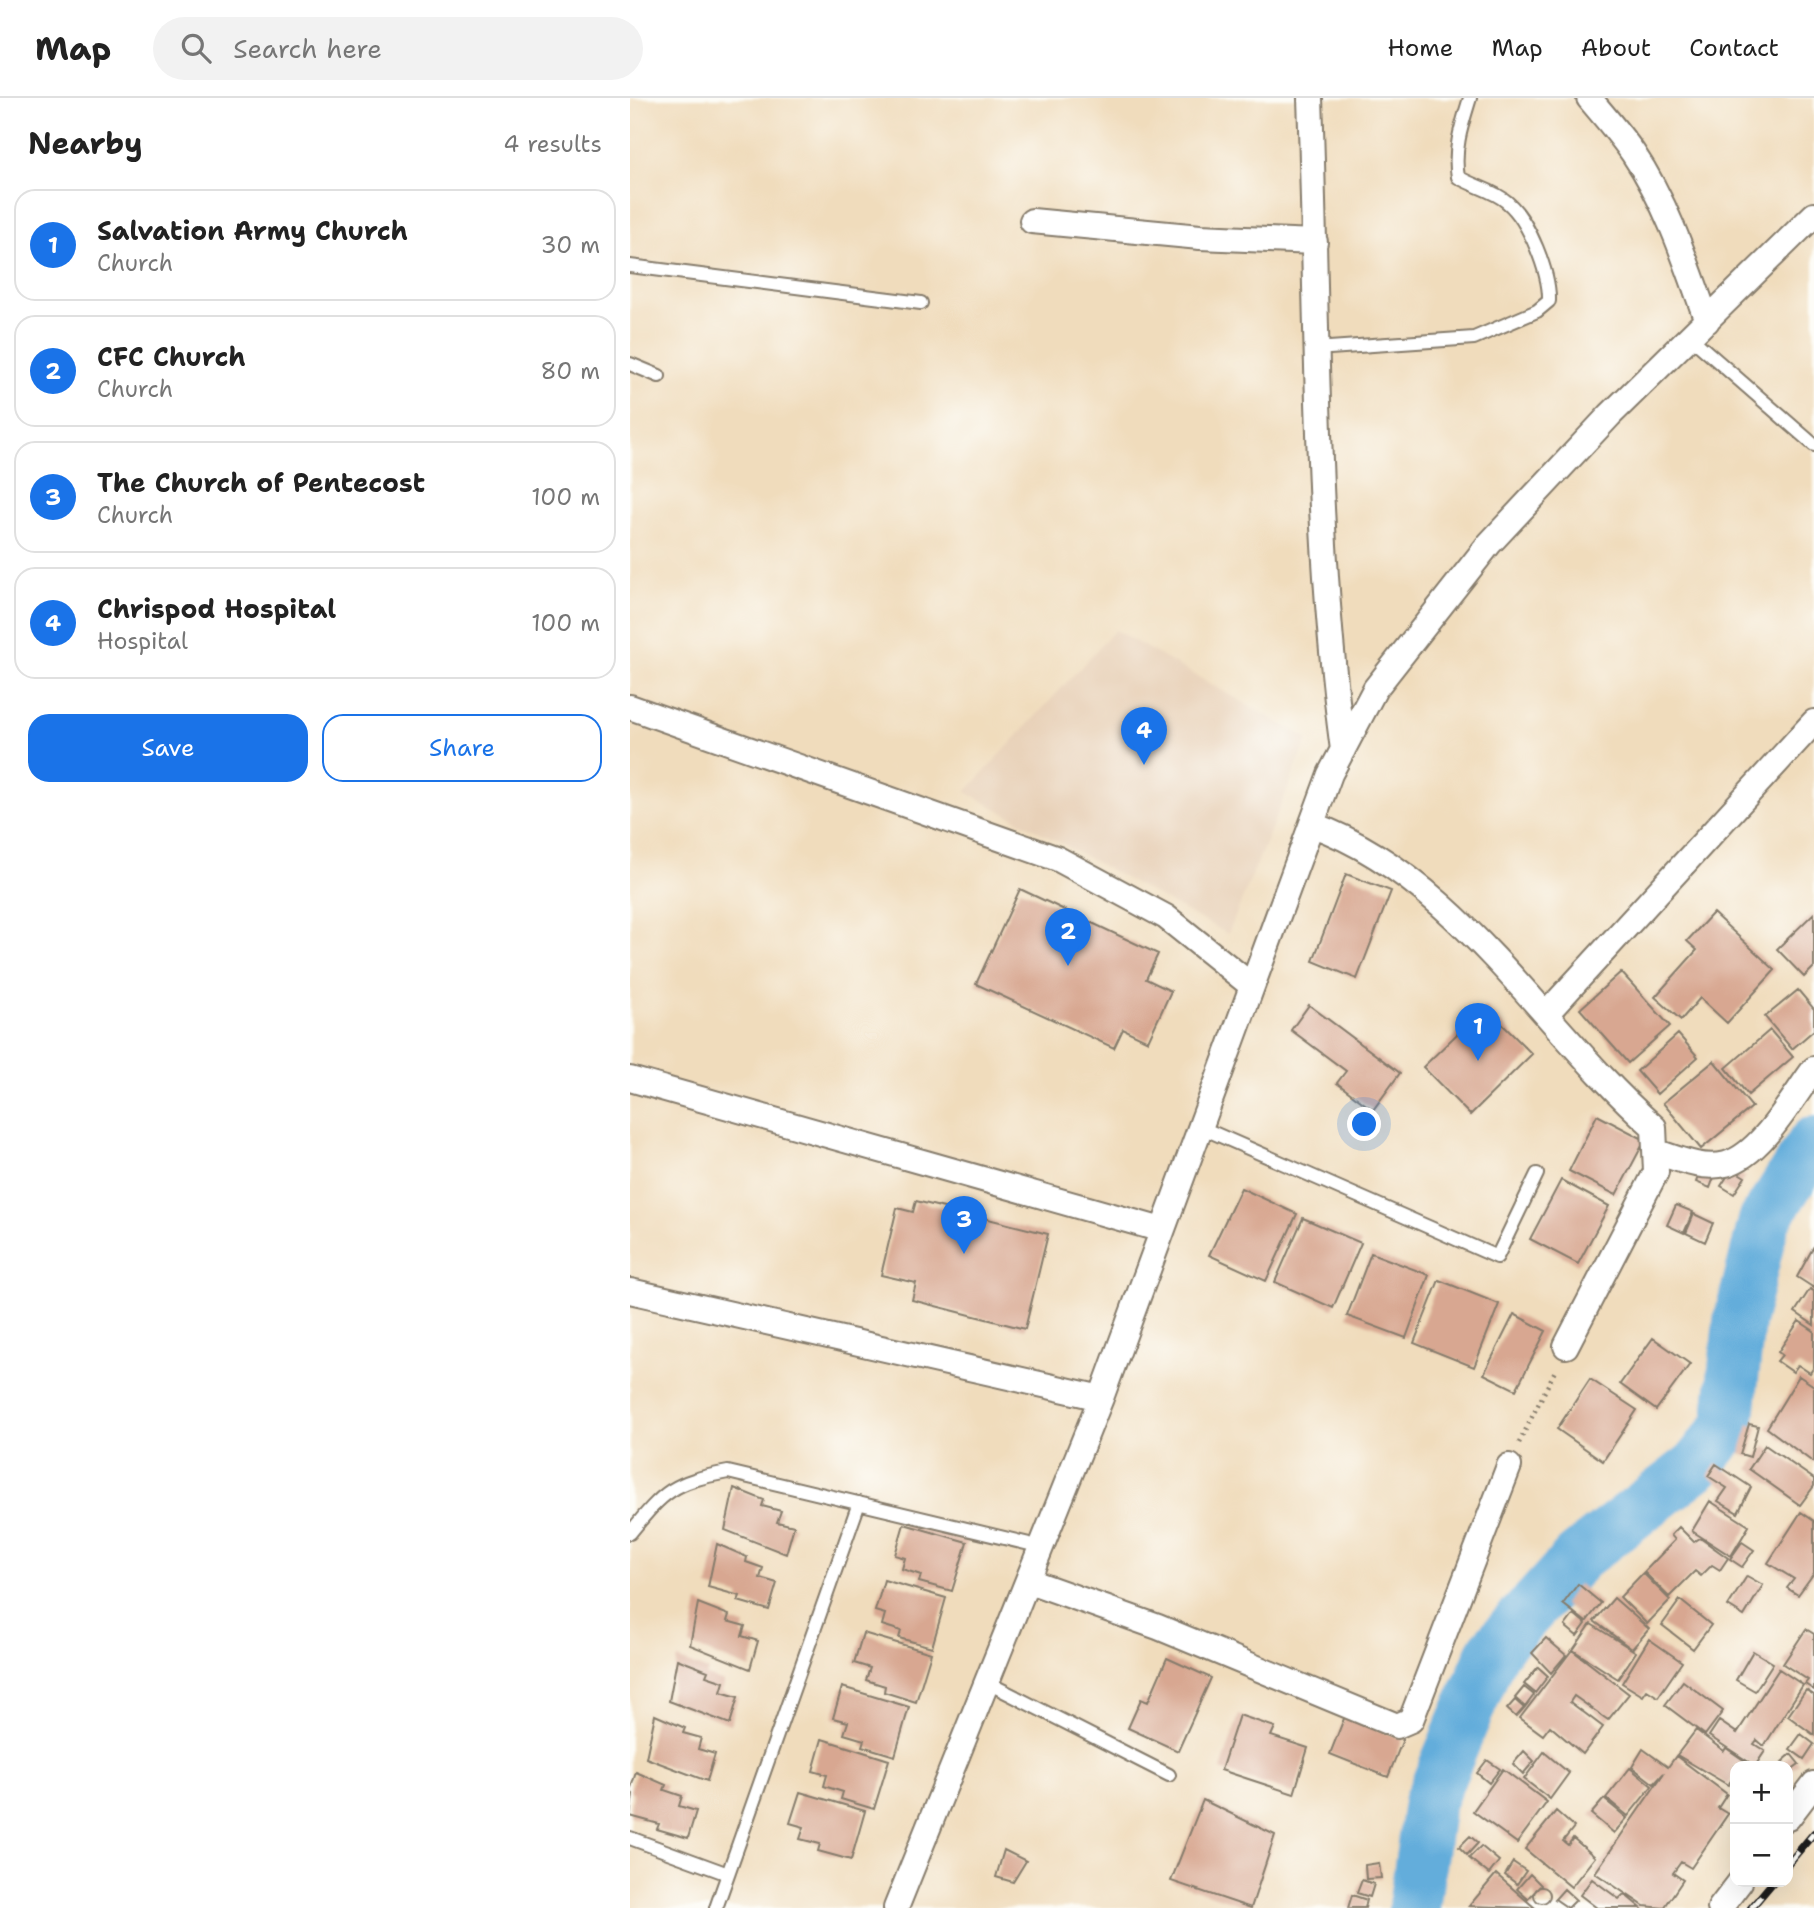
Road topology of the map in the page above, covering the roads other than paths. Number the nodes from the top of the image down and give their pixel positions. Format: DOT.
graph roads {
  1 [pos="1310,98"];
  2 [pos="1470,98"];
  3 [pos="1589,98"];
  4 [pos="1814,215"];
  5 [pos="1032,221"];
  6 [pos="1315,242"];
  7 [pos="630,265"];
  8 [pos="921,303"];
  9 [pos="1698,329"];
  10 [pos="1314,349"];
  11 [pos="630,364"];
  12 [pos="659,376"];
  13 [pos="1814,445"];
  14 [pos="630,707"];
  15 [pos="1814,722"];
  16 [pos="1343,750"];
  17 [pos="1314,825"];
  18 [pos="1252,986"];
  19 [pos="1547,1013"];
  20 [pos="1814,1069"];
  21 [pos="630,1079"];
  22 [pos="1200,1126"];
  23 [pos="1657,1152"];
  24 [pos="1536,1174"];
  25 [pos="1162,1230"];
  26 [pos="630,1291"];
  27 [pos="1566,1346"];
  28 [pos="1101,1398"];
  29 [pos="1509,1466"];
  30 [pos="859,1503"];
  31 [pos="630,1533"];
  32 [pos="1042,1547"];
  33 [pos="1029,1581"];
  34 [pos="988,1683"];
  35 [pos="1169,1775"];
  36 [pos="1814,1784"];
  37 [pos="1793,1811"];
  38 [pos="630,1838"];
  39 [pos="728,1874"];
  40 [pos="1736,1887"];
  41 [pos="716,1908"];
  42 [pos="896,1908"];
  43 [pos="1720,1908"];
  1 -- 6 [label="street"];
  2 -- 10 [label="lane"];
  3 -- 9 [label="street"];
  4 -- 9 [label="street"];
  5 -- 6 [label="street"];
  6 -- 10 [label="street"];
  7 -- 8 [label="lane"];
  9 -- 13 [label="lane"];
  9 -- 16 [label="street"];
  10 -- 16 [label="street"];
  11 -- 12 [label="lane"];
  14 -- 18 [label="street"];
  15 -- 19 [label="street"];
  16 -- 17 [label="street"];
  17 -- 18 [label="street"];
  17 -- 19 [label="street"];
  18 -- 22 [label="street"];
  19 -- 23 [label="street"];
  20 -- 23 [label="street"];
  21 -- 25 [label="street"];
  22 -- 24 [label="lane"];
  22 -- 25 [label="street"];
  23 -- 27 [label="street"];
  25 -- 28 [label="street"];
  26 -- 28 [label="street"];
  28 -- 32 [label="street"];
  29 -- 33 [label="street"];
  30 -- 31 [label="lane"];
  30 -- 32 [label="lane"];
  30 -- 39 [label="lane"];
  32 -- 33 [label="street"];
  33 -- 34 [label="street"];
  34 -- 35 [label="lane"];
  34 -- 42 [label="street"];
  36 -- 37 [label="street"];
  38 -- 39 [label="lane"];
  39 -- 41 [label="lane"];
  40 -- 43 [label="street"];
}
